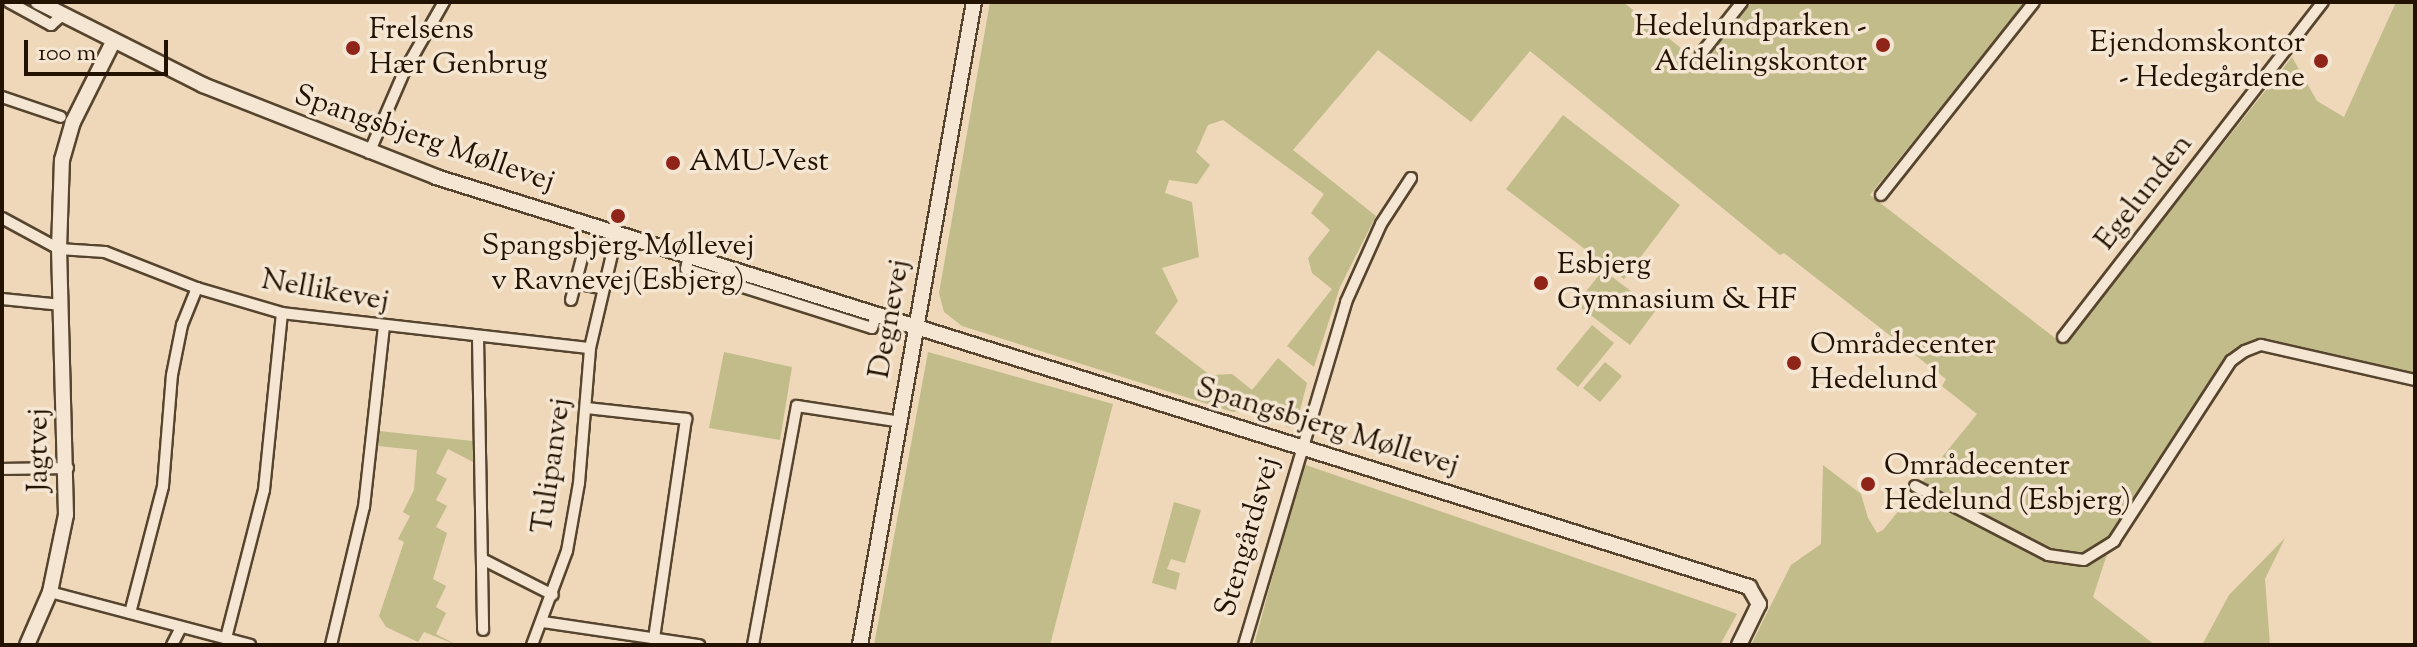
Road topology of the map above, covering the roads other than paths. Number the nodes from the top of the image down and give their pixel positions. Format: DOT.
graph roads {
  1 [pos="9,2"];
  2 [pos="38,2"];
  3 [pos="444,2"];
  4 [pos="974,2"];
  5 [pos="1742,2"];
  6 [pos="2034,2"];
  7 [pos="2323,2"];
  8 [pos="62,15"];
  9 [pos="113,42"];
  10 [pos="1701,54"];
  11 [pos="2,97"];
  12 [pos="61,117"];
  13 [pos="369,153"];
  14 [pos="1411,178"];
  15 [pos="1881,195"];
  16 [pos="2,218"];
  17 [pos="617,233"];
  18 [pos="59,249"];
  19 [pos="584,250"];
  20 [pos="576,283"];
  21 [pos="197,288"];
  22 [pos="600,288"];
  23 [pos="2,299"];
  24 [pos="571,300"];
  25 [pos="62,305"];
  26 [pos="282,313"];
  27 [pos="916,325"];
  28 [pos="384,327"];
  29 [pos="478,337"];
  30 [pos="2063,337"];
  31 [pos="590,348"];
  32 [pos="2415,380"];
  33 [pos="587,408"];
  34 [pos="901,422"];
  35 [pos="1300,447"];
  36 [pos="68,468"];
  37 [pos="2,469"];
  38 [pos="1915,486"];
  39 [pos="484,560"];
  40 [pos="50,592"];
  41 [pos="553,595"];
  42 [pos="130,613"];
  43 [pos="543,622"];
  44 [pos="181,627"];
  45 [pos="483,630"];
  46 [pos="226,638"];
  47 [pos="654,639"];
  48 [pos="27,645"];
  49 [pos="172,645"];
  50 [pos="250,645"];
  51 [pos="331,645"];
  52 [pos="532,645"];
  53 [pos="699,645"];
  54 [pos="753,645"];
  55 [pos="860,645"];
  56 [pos="1244,645"];
  57 [pos="1739,645"];
  1 -- 8 [label="street, Spangsbjerg Møllevej"];
  2 -- 8 [label="street, Spangsbjerg Møllevej"];
  3 -- 13 [label="street"];
  4 -- 27 [label="street, Degnevej"];
  5 -- 10 [label="street"];
  6 -- 15 [label="street"];
  7 -- 30 [label="street, Egelunden"];
  8 -- 9 [label="street, Spangsbjerg Møllevej"];
  9 -- 13 [label="street, Spangsbjerg Møllevej"];
  9 -- 18 [label="street, Jagtvej"];
  11 -- 12 [label="street"];
  13 -- 17 [label="street, Spangsbjerg Møllevej"];
  14 -- 35 [label="street, Stengårdsvej"];
  16 -- 18 [label="street"];
  17 -- 22 [label="street, Tulipanvej"];
  17 -- 27 [label="street, Spangsbjerg Møllevej"];
  18 -- 21 [label="street, Nellikevej"];
  18 -- 25 [label="street, Jagtvej"];
  19 -- 20 [label="street"];
  20 -- 22 [label="street"];
  20 -- 24 [label="street"];
  21 -- 26 [label="street, Nellikevej"];
  21 -- 42 [label="street"];
  22 -- 31 [label="street, Tulipanvej"];
  23 -- 25 [label="street"];
  25 -- 36 [label="street, Jagtvej"];
  26 -- 28 [label="street, Nellikevej"];
  26 -- 46 [label="street"];
  27 -- 34 [label="street, Degnevej"];
  27 -- 35 [label="street, Spangsbjerg Møllevej"];
  28 -- 29 [label="street, Nellikevej"];
  28 -- 51 [label="street"];
  29 -- 31 [label="street, Nellikevej"];
  29 -- 39 [label="street"];
  31 -- 33 [label="street, Tulipanvej"];
  32 -- 38 [label="street"];
  33 -- 41 [label="street, Tulipanvej"];
  33 -- 47 [label="street"];
  34 -- 54 [label="street"];
  34 -- 55 [label="street, Degnevej"];
  35 -- 56 [label="street, Stengårdsvej"];
  35 -- 57 [label="street, Spangsbjerg Møllevej"];
  36 -- 37 [label="street"];
  36 -- 40 [label="street, Jagtvej"];
  39 -- 41 [label="street"];
  39 -- 45 [label="street"];
  40 -- 42 [label="street"];
  40 -- 48 [label="street, Jagtvej"];
  41 -- 43 [label="street, Tulipanvej"];
  42 -- 44 [label="street"];
  43 -- 47 [label="street"];
  43 -- 52 [label="street, Tulipanvej"];
  44 -- 46 [label="street"];
  44 -- 49 [label="street"];
  46 -- 50 [label="street"];
  47 -- 53 [label="street"];
}
